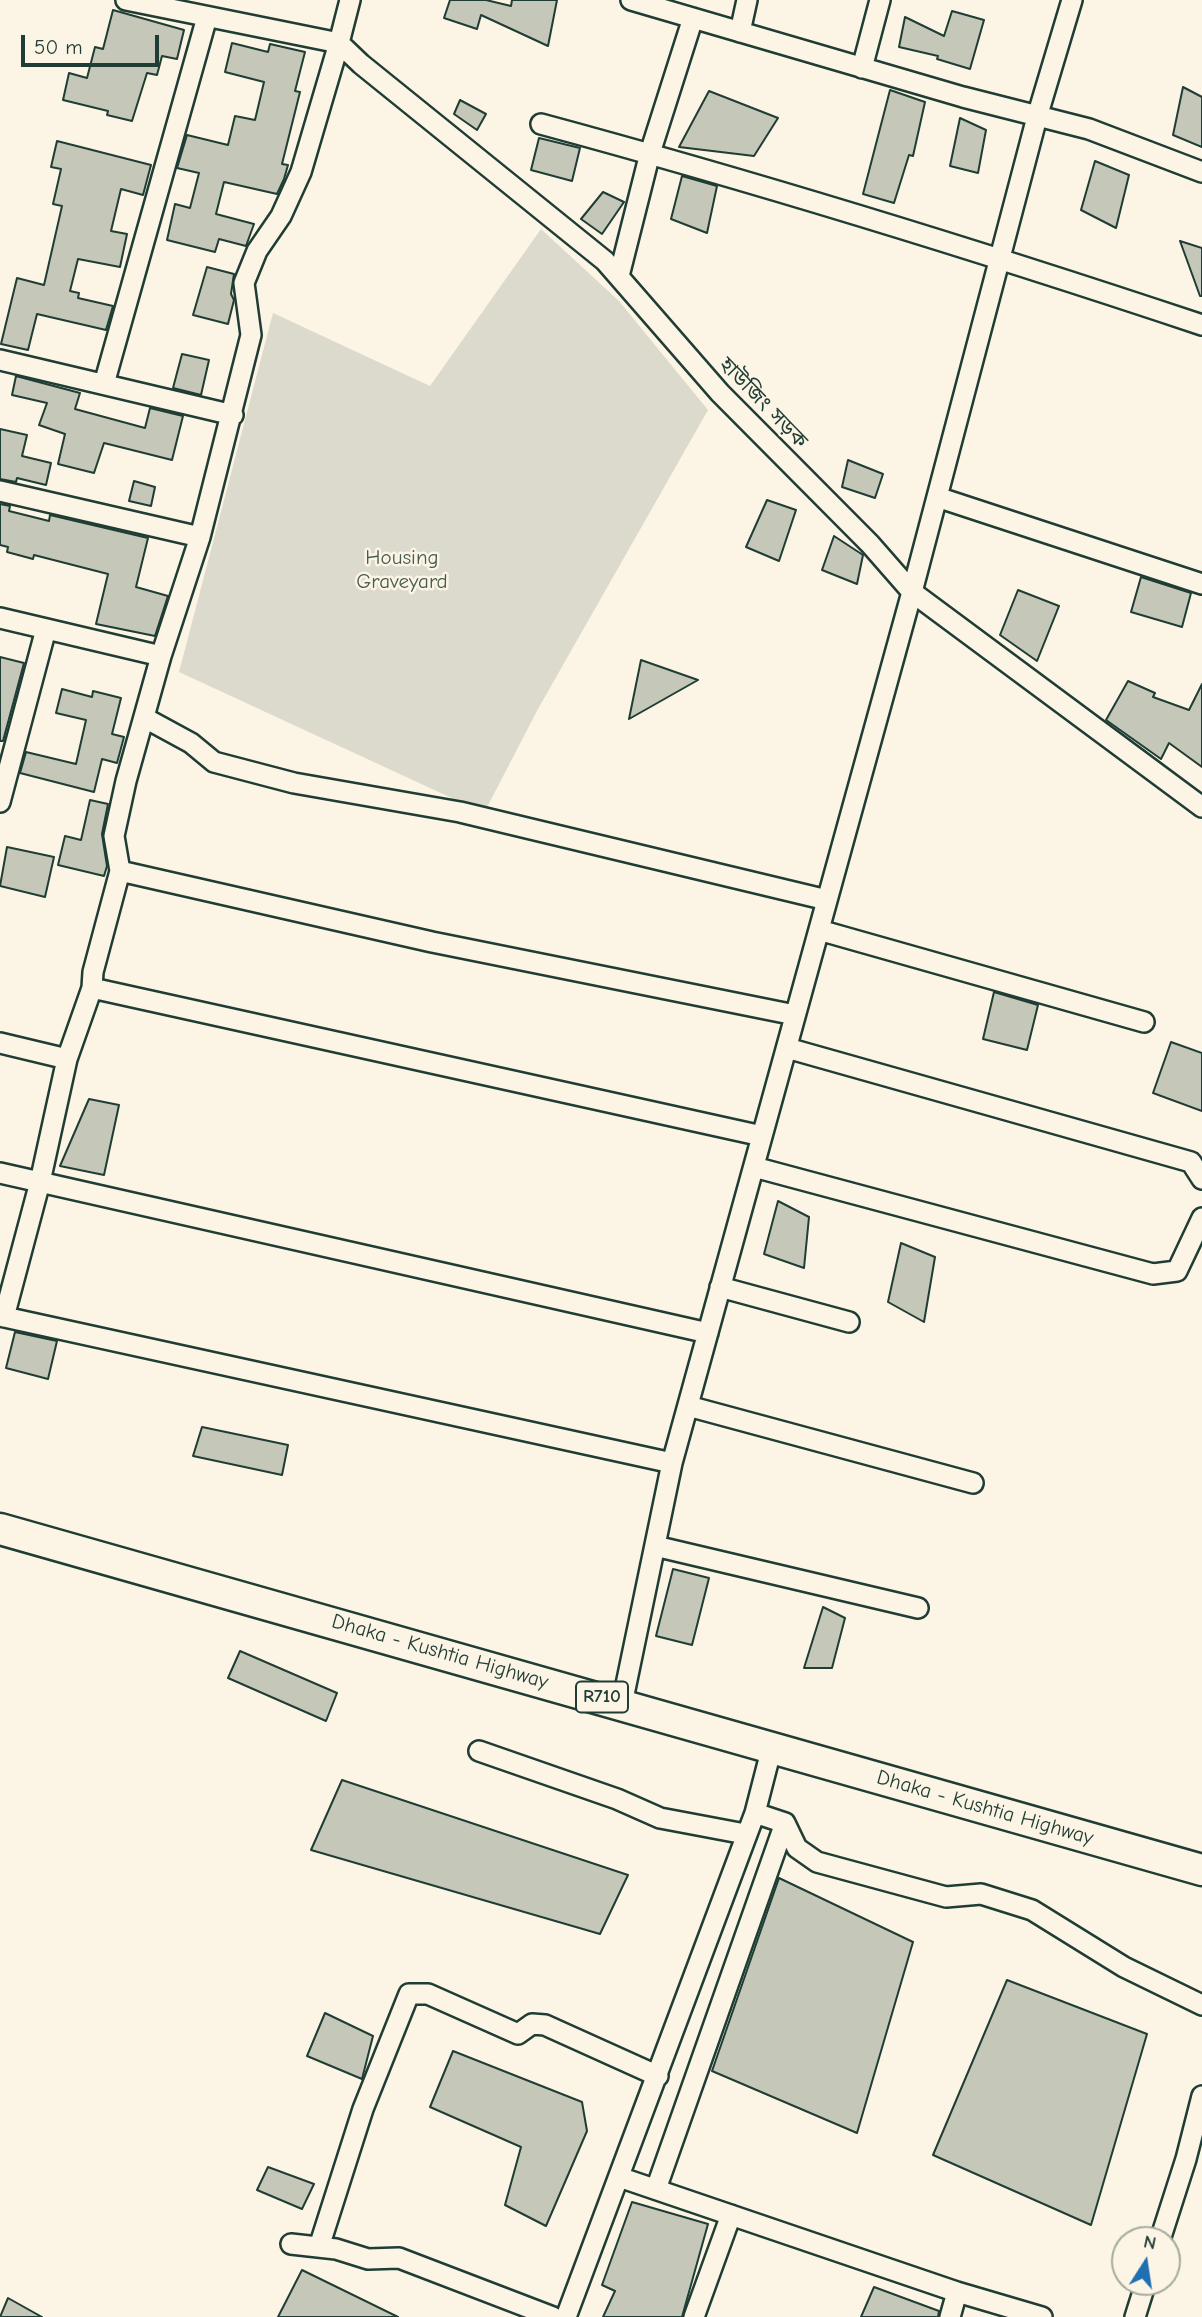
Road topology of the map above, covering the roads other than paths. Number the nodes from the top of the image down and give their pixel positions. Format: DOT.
graph roads {
  1 [pos="126,0"];
  2 [pos="350,0"];
  3 [pos="631,0"];
  4 [pos="747,0"];
  5 [pos="880,0"];
  6 [pos="1072,0"];
  7 [pos="207,17"];
  8 [pos="693,18"];
  9 [pos="740,32"];
  10 [pos="339,43"];
  11 [pos="862,68"];
  12 [pos="1037,117"];
  13 [pos="541,124"];
  14 [pos="650,153"];
  15 [pos="1202,172"];
  16 [pos="1000,258"];
  17 [pos="618,276"];
  18 [pos="1202,325"];
  19 [pos="0,360"];
  20 [pos="104,384"];
  21 [pos="233,415"];
  22 [pos="0,491"];
  23 [pos="937,497"];
  24 [pos="200,537"];
  25 [pos="1202,584"];
  26 [pos="912,592"];
  27 [pos="0,618"];
  28 [pos="46,629"];
  29 [pos="161,656"];
  30 [pos="145,718"];
  31 [pos="0,802"];
  32 [pos="1202,807"];
  33 [pos="120,871"];
  34 [pos="827,900"];
  35 [pos="819,930"];
  36 [pos="92,988"];
  37 [pos="795,1015"];
  38 [pos="1144,1022"];
  39 [pos="0,1043"];
  40 [pos="787,1048"];
  41 [pos="66,1059"];
  42 [pos="762,1136"];
  43 [pos="754,1167"];
  44 [pos="0,1173"];
  45 [pos="1202,1179"];
  46 [pos="40,1182"];
  47 [pos="1202,1218"];
  48 [pos="720,1287"];
  49 [pos="2,1317"];
  50 [pos="849,1322"];
  51 [pos="708,1333"];
  52 [pos="688,1406"];
  53 [pos="672,1463"];
  54 [pos="974,1483"];
  55 [pos="0,1529"];
  56 [pos="655,1546"];
  57 [pos="918,1608"];
  58 [pos="622,1703"];
  59 [pos="772,1747"];
  60 [pos="479,1751"];
  61 [pos="755,1813"];
  62 [pos="785,1824"];
  63 [pos="745,1834"];
  64 [pos="1202,1870"];
  65 [pos="1202,2005"];
  66 [pos="658,2076"];
  67 [pos="1202,2096"];
  68 [pos="619,2177"];
  69 [pos="656,2189"];
  70 [pos="731,2215"];
  71 [pos="1164,2226"];
  72 [pos="291,2244"];
  73 [pos="319,2247"];
  74 [pos="957,2292"];
  75 [pos="1142,2296"];
  76 [pos="553,2317"];
  77 [pos="566,2317"];
  78 [pos="694,2317"];
  79 [pos="950,2317"];
  80 [pos="1042,2317"];
  81 [pos="1135,2317"];
  1 -- 7 [label="street"];
  2 -- 10 [label="street"];
  3 -- 8 [label="street"];
  4 -- 9 [label="street"];
  5 -- 11 [label="street"];
  6 -- 12 [label="street"];
  7 -- 10 [label="street"];
  7 -- 20 [label="street"];
  8 -- 9 [label="street"];
  8 -- 14 [label="street"];
  9 -- 11 [label="street"];
  10 -- 17 [label="street, হাউজিং সড়ক"];
  10 -- 21 [label="street"];
  11 -- 12 [label="street"];
  12 -- 15 [label="street"];
  12 -- 16 [label="street"];
  13 -- 14 [label="street"];
  14 -- 16 [label="street"];
  14 -- 17 [label="street"];
  16 -- 18 [label="street"];
  16 -- 23 [label="street"];
  17 -- 26 [label="street, হাউজিং সড়ক"];
  19 -- 20 [label="street"];
  20 -- 21 [label="street"];
  21 -- 24 [label="street"];
  22 -- 24 [label="street"];
  23 -- 25 [label="street"];
  23 -- 26 [label="street"];
  24 -- 29 [label="street"];
  26 -- 32 [label="street, হাউজিং সড়ক"];
  26 -- 34 [label="street"];
  27 -- 28 [label="street"];
  28 -- 29 [label="street"];
  28 -- 31 [label="street"];
  29 -- 30 [label="street"];
  30 -- 33 [label="street"];
  30 -- 34 [label="street"];
  33 -- 36 [label="street"];
  33 -- 37 [label="street"];
  34 -- 35 [label="street"];
  35 -- 37 [label="street"];
  35 -- 38 [label="street"];
  36 -- 41 [label="street"];
  36 -- 42 [label="street"];
  37 -- 40 [label="street"];
  39 -- 41 [label="street"];
  40 -- 42 [label="street"];
  40 -- 45 [label="street"];
  41 -- 46 [label="street"];
  42 -- 43 [label="street"];
  43 -- 47 [label="street"];
  43 -- 48 [label="street"];
  44 -- 46 [label="street"];
  46 -- 49 [label="street"];
  46 -- 51 [label="street"];
  48 -- 50 [label="street"];
  48 -- 51 [label="street"];
  49 -- 53 [label="street"];
  51 -- 52 [label="street"];
  52 -- 53 [label="street"];
  52 -- 54 [label="street"];
  53 -- 56 [label="street"];
  55 -- 58 [label="main road, Dhaka - Kushtia Highway / R710"];
  56 -- 57 [label="street"];
  56 -- 58 [label="street"];
  58 -- 59 [label="main road, Dhaka - Kushtia Highway / R710"];
  59 -- 61 [label="street"];
  59 -- 64 [label="main road, Dhaka - Kushtia Highway / R710"];
  60 -- 63 [label="street"];
  61 -- 62 [label="street"];
  61 -- 63 [label="street"];
  62 -- 65 [label="street"];
  62 -- 69 [label="street"];
  63 -- 66 [label="street"];
  66 -- 68 [label="street"];
  66 -- 73 [label="street"];
  67 -- 71 [label="street"];
  68 -- 69 [label="street"];
  68 -- 77 [label="street"];
  69 -- 70 [label="street"];
  70 -- 74 [label="street"];
  70 -- 78 [label="street"];
  72 -- 73 [label="street"];
  73 -- 76 [label="street"];
  74 -- 79 [label="street"];
  74 -- 80 [label="street"];
  75 -- 81 [label="street"];
}
